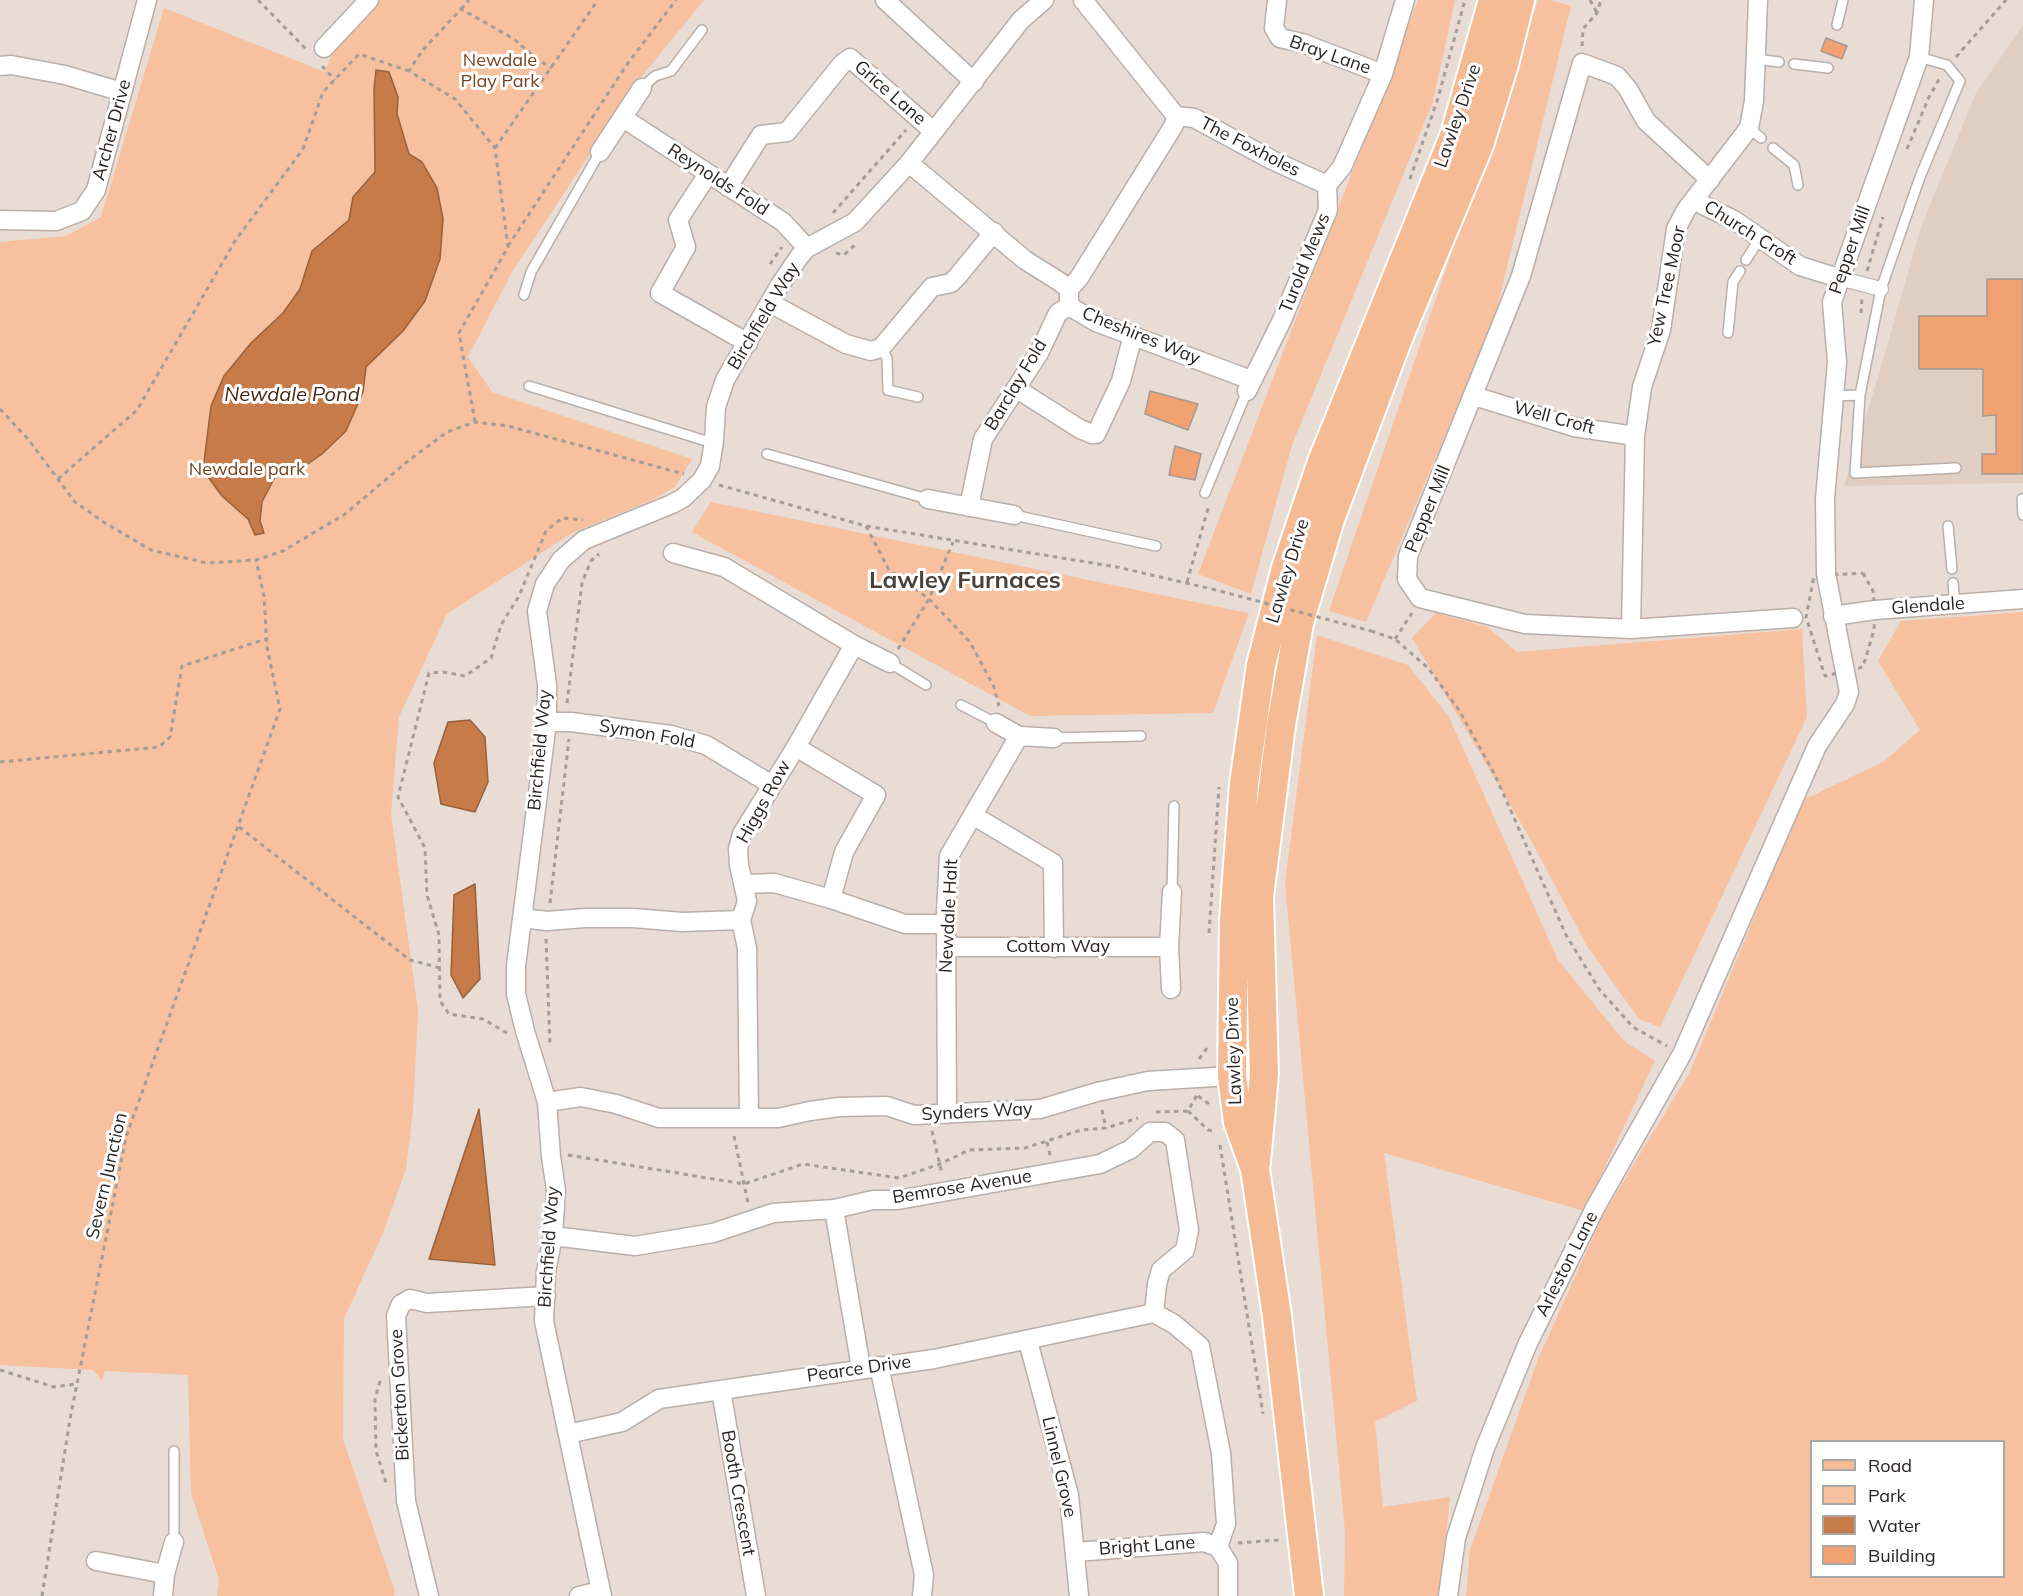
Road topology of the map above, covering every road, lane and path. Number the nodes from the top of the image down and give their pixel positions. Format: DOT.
graph roads {
  1 [pos="147,0"];
  2 [pos="258,0"];
  3 [pos="369,0"];
  4 [pos="469,0"];
  5 [pos="598,0"];
  6 [pos="676,0"];
  7 [pos="885,0"];
  8 [pos="1044,0"];
  9 [pos="1083,0"];
  10 [pos="1277,0"];
  11 [pos="1405,0"];
  12 [pos="1493,0"];
  13 [pos="1520,0"];
  14 [pos="1590,0"];
  15 [pos="1601,0"];
  16 [pos="1758,0"];
  17 [pos="1843,0"];
  18 [pos="1924,0"];
  19 [pos="2006,0"];
  20 [pos="461,9"];
  21 [pos="1597,13"];
  22 [pos="1838,25"];
  23 [pos="702,30"];
  24 [pos="318,55"];
  25 [pos="1919,57"];
  26 [pos="1756,58"];
  27 [pos="1779,62"];
  28 [pos="1581,63"];
  29 [pos="1794,63"];
  30 [pos="1947,65"];
  31 [pos="0,66"];
  32 [pos="552,68"];
  33 [pos="1828,68"];
  34 [pos="409,71"];
  35 [pos="1383,74"];
  36 [pos="335,80"];
  37 [pos="974,82"];
  38 [pos="642,88"];
  39 [pos="122,92"];
  40 [pos="1176,116"];
  41 [pos="623,118"];
  42 [pos="933,131"];
  43 [pos="495,148"];
  44 [pos="1773,148"];
  45 [pos="600,152"];
  46 [pos="909,163"];
  47 [pos="708,174"];
  48 [pos="1710,180"];
  49 [pos="1328,184"];
  50 [pos="1798,185"];
  51 [pos="728,187"];
  52 [pos="1695,198"];
  53 [pos="0,220"];
  54 [pos="994,232"];
  55 [pos="1760,238"];
  56 [pos="508,247"];
  57 [pos="807,248"];
  58 [pos="1746,260"];
  59 [pos="1740,271"];
  60 [pos="1839,278"];
  61 [pos="1881,290"];
  62 [pos="524,295"];
  63 [pos="1069,297"];
  64 [pos="770,303"];
  65 [pos="1728,333"];
  66 [pos="1133,335"];
  67 [pos="748,343"];
  68 [pos="881,348"];
  69 [pos="529,386"];
  70 [pos="1249,386"];
  71 [pos="1017,389"];
  72 [pos="1860,395"];
  73 [pos="1474,396"];
  74 [pos="1834,396"];
  75 [pos="918,397"];
  76 [pos="0,409"];
  77 [pos="475,422"];
  78 [pos="1635,436"];
  79 [pos="714,441"];
  80 [pos="766,454"];
  81 [pos="1956,468"];
  82 [pos="696,478"];
  83 [pos="58,479"];
  84 [pos="681,482"];
  85 [pos="1205,493"];
  86 [pos="928,499"];
  87 [pos="2022,499"];
  88 [pos="969,507"];
  89 [pos="1014,515"];
  90 [pos="2023,515"];
  91 [pos="586,520"];
  92 [pos="866,526"];
  93 [pos="1948,526"];
  94 [pos="953,542"];
  95 [pos="1156,546"];
  96 [pos="607,548"];
  97 [pos="673,553"];
  98 [pos="256,560"];
  99 [pos="1952,568"];
  100 [pos="1953,583"];
  101 [pos="1420,598"];
  102 [pos="929,599"];
  103 [pos="2023,599"];
  104 [pos="1955,604"];
  105 [pos="1833,616"];
  106 [pos="1793,618"];
  107 [pos="1631,629"];
  108 [pos="266,639"];
  109 [pos="1395,639"];
  110 [pos="854,645"];
  111 [pos="890,663"];
  112 [pos="926,685"];
  113 [pos="961,705"];
  114 [pos="546,722"];
  115 [pos="571,722"];
  116 [pos="1006,729"];
  117 [pos="1141,736"];
  118 [pos="1054,738"];
  119 [pos="796,747"];
  120 [pos="0,762"];
  121 [pos="772,785"];
  122 [pos="1174,806"];
  123 [pos="974,816"];
  124 [pos="239,827"];
  125 [pos="744,884"];
  126 [pos="1172,892"];
  127 [pos="831,899"];
  128 [pos="522,918"];
  129 [pos="741,920"];
  130 [pos="548,921"];
  131 [pos="946,924"];
  132 [pos="946,947"];
  133 [pos="1169,947"];
  134 [pos="1728,947"];
  135 [pos="1054,948"];
  136 [pos="440,969"];
  137 [pos="1171,989"];
  138 [pos="525,1031"];
  139 [pos="1682,1054"];
  140 [pos="550,1057"];
  141 [pos="1264,1074"];
  142 [pos="1232,1076"];
  143 [pos="1197,1095"];
  144 [pos="548,1102"];
  145 [pos="1188,1111"];
  146 [pos="938,1114"];
  147 [pos="1150,1114"];
  148 [pos="741,1118"];
  149 [pos="1139,1118"];
  150 [pos="1218,1131"];
  151 [pos="1220,1143"];
  152 [pos="551,1156"];
  153 [pos="940,1164"];
  154 [pos="1255,1169"];
  155 [pos="744,1184"];
  156 [pos="945,1192"];
  157 [pos="834,1209"];
  158 [pos="752,1220"];
  159 [pos="553,1236"];
  160 [pos="546,1296"];
  161 [pos="1154,1313"];
  162 [pos="1028,1341"];
  163 [pos="870,1367"];
  164 [pos="0,1370"];
  165 [pos="77,1384"];
  166 [pos="720,1390"];
  167 [pos="1263,1414"];
  168 [pos="568,1434"];
  169 [pos="174,1451"];
  170 [pos="1281,1540"];
  171 [pos="174,1542"];
  172 [pos="1218,1547"];
  173 [pos="1076,1552"];
  174 [pos="96,1561"];
  175 [pos="165,1574"];
  176 [pos="601,1593"];
  177 [pos="42,1596"];
  178 [pos="164,1596"];
  179 [pos="429,1596"];
  180 [pos="579,1596"];
  181 [pos="756,1596"];
  182 [pos="922,1596"];
  183 [pos="1079,1596"];
  184 [pos="1228,1596"];
  185 [pos="1309,1596"];
  186 [pos="1448,1596"];
  1 -- 39 [label="street, Archer Drive"];
  2 -- 24 [label="path"];
  3 -- 24 [label="street"];
  4 -- 20 [label="path"];
  5 -- 32 [label="path"];
  6 -- 56 [label="path"];
  7 -- 37 [label="street"];
  8 -- 37 [label="street, Birchfield Way"];
  9 -- 40 [label="street, The Foxholes"];
  10 -- 35 [label="street, Bray Lane"];
  11 -- 35 [label="street"];
  12 -- 142 [label="main road, Lawley Drive"];
  13 -- 141 [label="main road, Lawley Drive"];
  14 -- 21 [label="path"];
  15 -- 21 [label="path"];
  16 -- 26 [label="street, Yew Tree Moor"];
  17 -- 22 [label="lane"];
  18 -- 25 [label="street, Pepper Mill"];
  19 -- 30 [label="path"];
  20 -- 32 [label="path"];
  20 -- 34 [label="path"];
  21 -- 28 [label="path"];
  23 -- 38 [label="lane"];
  24 -- 36 [label="path"];
  25 -- 30 [label="lane"];
  25 -- 60 [label="street, Pepper Mill"];
  26 -- 27 [label="lane"];
  26 -- 48 [label="street, Yew Tree Moor"];
  28 -- 48 [label="street, Church Croft"];
  28 -- 73 [label="street, Pepper Mill"];
  29 -- 33 [label="lane"];
  30 -- 61 [label="lane"];
  31 -- 39 [label="street"];
  32 -- 43 [label="path"];
  34 -- 36 [label="path"];
  34 -- 43 [label="path"];
  35 -- 49 [label="street"];
  36 -- 83 [label="path"];
  37 -- 42 [label="street, Birchfield Way"];
  38 -- 41 [label="street"];
  39 -- 53 [label="street, Archer Drive"];
  40 -- 49 [label="street, The Foxholes"];
  40 -- 63 [label="street, Barclay Fold"];
  41 -- 45 [label="street"];
  41 -- 47 [label="street, Reynolds Fold"];
  42 -- 46 [label="street, Birchfield Way"];
  42 -- 51 [label="street, Grice Lane"];
  43 -- 56 [label="path"];
  44 -- 50 [label="lane"];
  45 -- 62 [label="lane"];
  46 -- 54 [label="street, Cheshires Way"];
  46 -- 57 [label="street, Birchfield Way"];
  47 -- 51 [label="street, Reynolds Fold"];
  47 -- 67 [label="street"];
  48 -- 52 [label="street, Yew Tree Moor"];
  49 -- 70 [label="street, Turold Mews"];
  51 -- 57 [label="street, Reynolds Fold"];
  52 -- 55 [label="street, Church Croft"];
  52 -- 78 [label="street, Yew Tree Moor"];
  54 -- 63 [label="street, Cheshires Way"];
  54 -- 68 [label="street"];
  55 -- 58 [label="lane"];
  55 -- 60 [label="street, Church Croft"];
  56 -- 77 [label="path"];
  57 -- 64 [label="street, Birchfield Way"];
  59 -- 65 [label="lane"];
  60 -- 61 [label="street"];
  60 -- 74 [label="street, Pepper Mill"];
  61 -- 72 [label="lane"];
  63 -- 66 [label="street, Cheshires Way"];
  63 -- 71 [label="street, Barclay Fold"];
  64 -- 67 [label="street, Birchfield Way"];
  64 -- 68 [label="street"];
  66 -- 70 [label="street, Cheshires Way"];
  66 -- 71 [label="street"];
  67 -- 79 [label="street, Birchfield Way"];
  68 -- 75 [label="lane"];
  69 -- 79 [label="lane"];
  70 -- 85 [label="lane"];
  71 -- 88 [label="street, Barclay Fold"];
  72 -- 74 [label="lane"];
  72 -- 81 [label="lane"];
  73 -- 78 [label="street, Well Croft"];
  73 -- 101 [label="street, Pepper Mill"];
  74 -- 105 [label="street, Pepper Mill"];
  76 -- 83 [label="path"];
  77 -- 82 [label="path"];
  77 -- 98 [label="path"];
  78 -- 107 [label="street, Yew Tree Moor"];
  79 -- 82 [label="street, Birchfield Way"];
  80 -- 86 [label="lane"];
  82 -- 84 [label="path"];
  82 -- 92 [label="path"];
  82 -- 114 [label="street, Birchfield Way"];
  83 -- 98 [label="path"];
  86 -- 88 [label="street"];
  87 -- 90 [label="lane"];
  88 -- 89 [label="street"];
  89 -- 95 [label="lane"];
  91 -- 136 [label="path"];
  92 -- 94 [label="path"];
  92 -- 102 [label="path"];
  93 -- 99 [label="lane"];
  94 -- 102 [label="path"];
  94 -- 109 [label="path, bridge"];
  96 -- 115 [label="path"];
  97 -- 110 [label="street"];
  98 -- 108 [label="path"];
  100 -- 104 [label="lane"];
  101 -- 107 [label="street"];
  101 -- 109 [label="path"];
  102 -- 111 [label="path"];
  102 -- 116 [label="path"];
  103 -- 104 [label="street, Glendale"];
  104 -- 105 [label="street, Glendale"];
  105 -- 134 [label="street, Pepper Mill"];
  106 -- 107 [label="street"];
  108 -- 120 [label="path"];
  108 -- 124 [label="path, Severn Junction"];
  109 -- 139 [label="path"];
  110 -- 111 [label="street"];
  110 -- 119 [label="street, Higgs Row"];
  111 -- 112 [label="lane"];
  113 -- 116 [label="lane"];
  114 -- 115 [label="street, Symon Fold"];
  114 -- 128 [label="street, Birchfield Way"];
  115 -- 121 [label="street, Symon Fold"];
  115 -- 130 [label="path"];
  116 -- 118 [label="street"];
  116 -- 123 [label="street, Newdale Halt"];
  117 -- 118 [label="lane"];
  119 -- 121 [label="street, Higgs Row"];
  119 -- 127 [label="street"];
  121 -- 125 [label="street, Higgs Row"];
  122 -- 126 [label="lane"];
  123 -- 131 [label="street, Newdale Halt"];
  123 -- 135 [label="street"];
  124 -- 136 [label="path"];
  124 -- 165 [label="path, Severn Junction"];
  125 -- 127 [label="street"];
  125 -- 129 [label="street, Higgs Row"];
  126 -- 133 [label="street"];
  127 -- 131 [label="street"];
  128 -- 130 [label="street"];
  128 -- 138 [label="street, Birchfield Way"];
  129 -- 130 [label="street"];
  129 -- 148 [label="street, Higgs Row"];
  130 -- 140 [label="path"];
  131 -- 132 [label="street, Newdale Halt"];
  132 -- 135 [label="street, Cottom Way"];
  132 -- 146 [label="street, Newdale Halt"];
  133 -- 135 [label="street, Cottom Way"];
  133 -- 137 [label="street"];
  134 -- 139 [label="street, Arleston Lane"];
  136 -- 138 [label="path"];
  138 -- 144 [label="street, Birchfield Way"];
  139 -- 186 [label="street, Arleston Lane"];
  141 -- 142 [label="street, Synders Way"];
  141 -- 154 [label="main road, Lawley Drive"];
  142 -- 146 [label="street, Synders Way"];
  142 -- 154 [label="main road, Lawley Drive"];
  143 -- 145 [label="path"];
  144 -- 148 [label="street, Synders Way"];
  144 -- 152 [label="street, Birchfield Way"];
  145 -- 147 [label="path"];
  145 -- 150 [label="path"];
  146 -- 148 [label="street, Synders Way"];
  146 -- 153 [label="path"];
  148 -- 155 [label="path"];
  149 -- 153 [label="path"];
  151 -- 167 [label="path"];
  152 -- 155 [label="path"];
  152 -- 159 [label="street, Birchfield Way"];
  153 -- 155 [label="path"];
  153 -- 156 [label="path"];
  154 -- 185 [label="main road, Lawley Drive"];
  155 -- 158 [label="path"];
  156 -- 157 [label="street, Bemrose Avenue"];
  156 -- 161 [label="street, Bemrose Avenue"];
  157 -- 158 [label="street, Bemrose Avenue"];
  157 -- 163 [label="street"];
  158 -- 159 [label="street, Bemrose Avenue"];
  159 -- 160 [label="street, Birchfield Way"];
  160 -- 168 [label="street, Birchfield Way"];
  160 -- 179 [label="street, Bickerton Grove"];
  161 -- 162 [label="street, Pearce Drive"];
  161 -- 172 [label="street"];
  162 -- 163 [label="street, Pearce Drive"];
  162 -- 173 [label="street, Linnel Grove"];
  163 -- 166 [label="street, Pearce Drive"];
  163 -- 182 [label="street"];
  164 -- 165 [label="path"];
  165 -- 177 [label="path, Severn Junction"];
  166 -- 168 [label="street, Pearce Drive"];
  166 -- 181 [label="street, Booth Crescent"];
  168 -- 176 [label="street, Birchfield Way"];
  169 -- 171 [label="lane"];
  170 -- 172 [label="path"];
  171 -- 175 [label="street"];
  172 -- 173 [label="street, Bright Lane"];
  172 -- 184 [label="street"];
  173 -- 183 [label="street, Linnel Grove"];
  174 -- 175 [label="street"];
  175 -- 178 [label="street"];
  176 -- 180 [label="street"];
}
